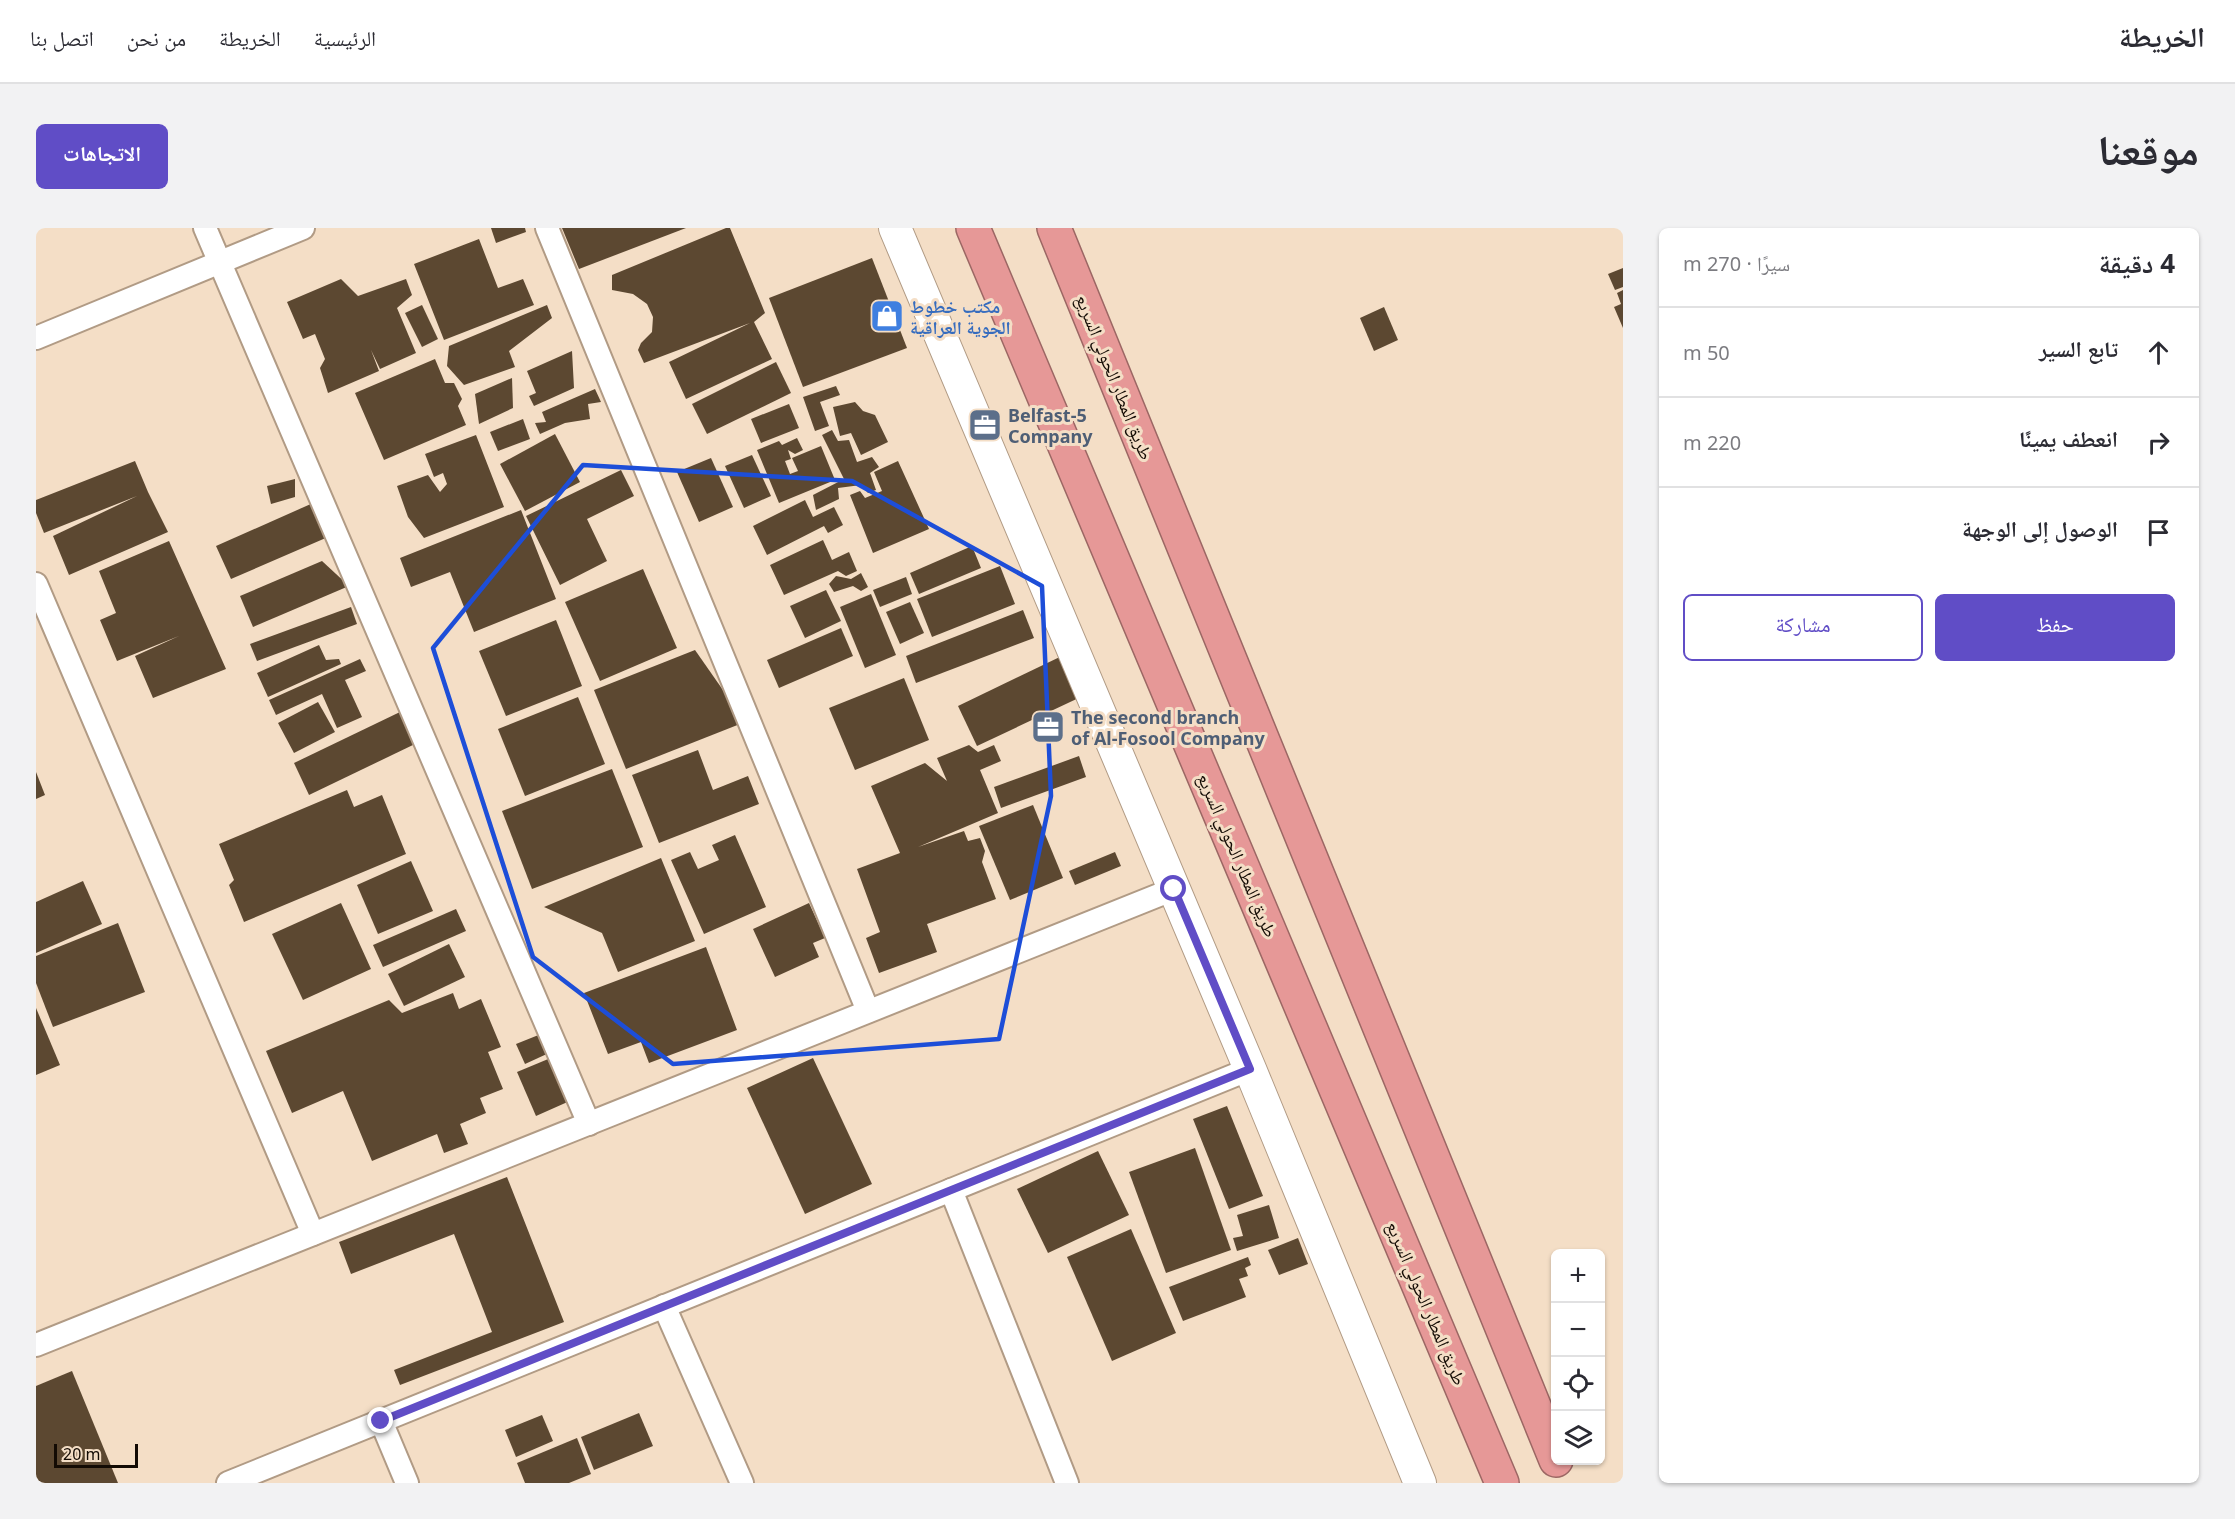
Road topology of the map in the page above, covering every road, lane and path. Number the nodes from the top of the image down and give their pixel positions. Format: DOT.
graph roads {
  1 [pos="205,228"];
  2 [pos="303,228"];
  3 [pos="547,228"];
  4 [pos="895,228"];
  5 [pos="973,228"];
  6 [pos="1054,228"];
  7 [pos="219,262"];
  8 [pos="36,338"];
  9 [pos="36,584"];
  10 [pos="1174,889"];
  11 [pos="868,1011"];
  12 [pos="1250,1069"];
  13 [pos="589,1124"];
  14 [pos="951,1190"];
  15 [pos="313,1234"];
  16 [pos="664,1306"];
  17 [pos="36,1345"];
  18 [pos="381,1421"];
  19 [pos="1551,1448"];
  20 [pos="1558,1465"];
  21 [pos="228,1483"];
  22 [pos="407,1483"];
  23 [pos="742,1483"];
  24 [pos="1067,1483"];
  25 [pos="1420,1483"];
  26 [pos="1502,1483"];
  27 [pos="1565,1483"];
  1 -- 7 [label="street"];
  2 -- 7 [label="street"];
  3 -- 11 [label="street"];
  4 -- 10 [label="street"];
  5 -- 26 [label="highway, طريق المطار الحولي السريع"];
  6 -- 19 [label="highway, طريق المطار الحولي السريع"];
  7 -- 8 [label="street"];
  7 -- 13 [label="street"];
  9 -- 15 [label="street"];
  10 -- 11 [label="street"];
  10 -- 12 [label="street"];
  11 -- 13 [label="street"];
  12 -- 14 [label="street"];
  12 -- 25 [label="street"];
  13 -- 15 [label="street"];
  14 -- 16 [label="street"];
  14 -- 24 [label="street"];
  15 -- 17 [label="street"];
  16 -- 18 [label="street"];
  16 -- 23 [label="street"];
  18 -- 21 [label="street"];
  18 -- 22 [label="street"];
  20 -- 27 [label="highway, طريق المطار الحولي السريع"];
}
